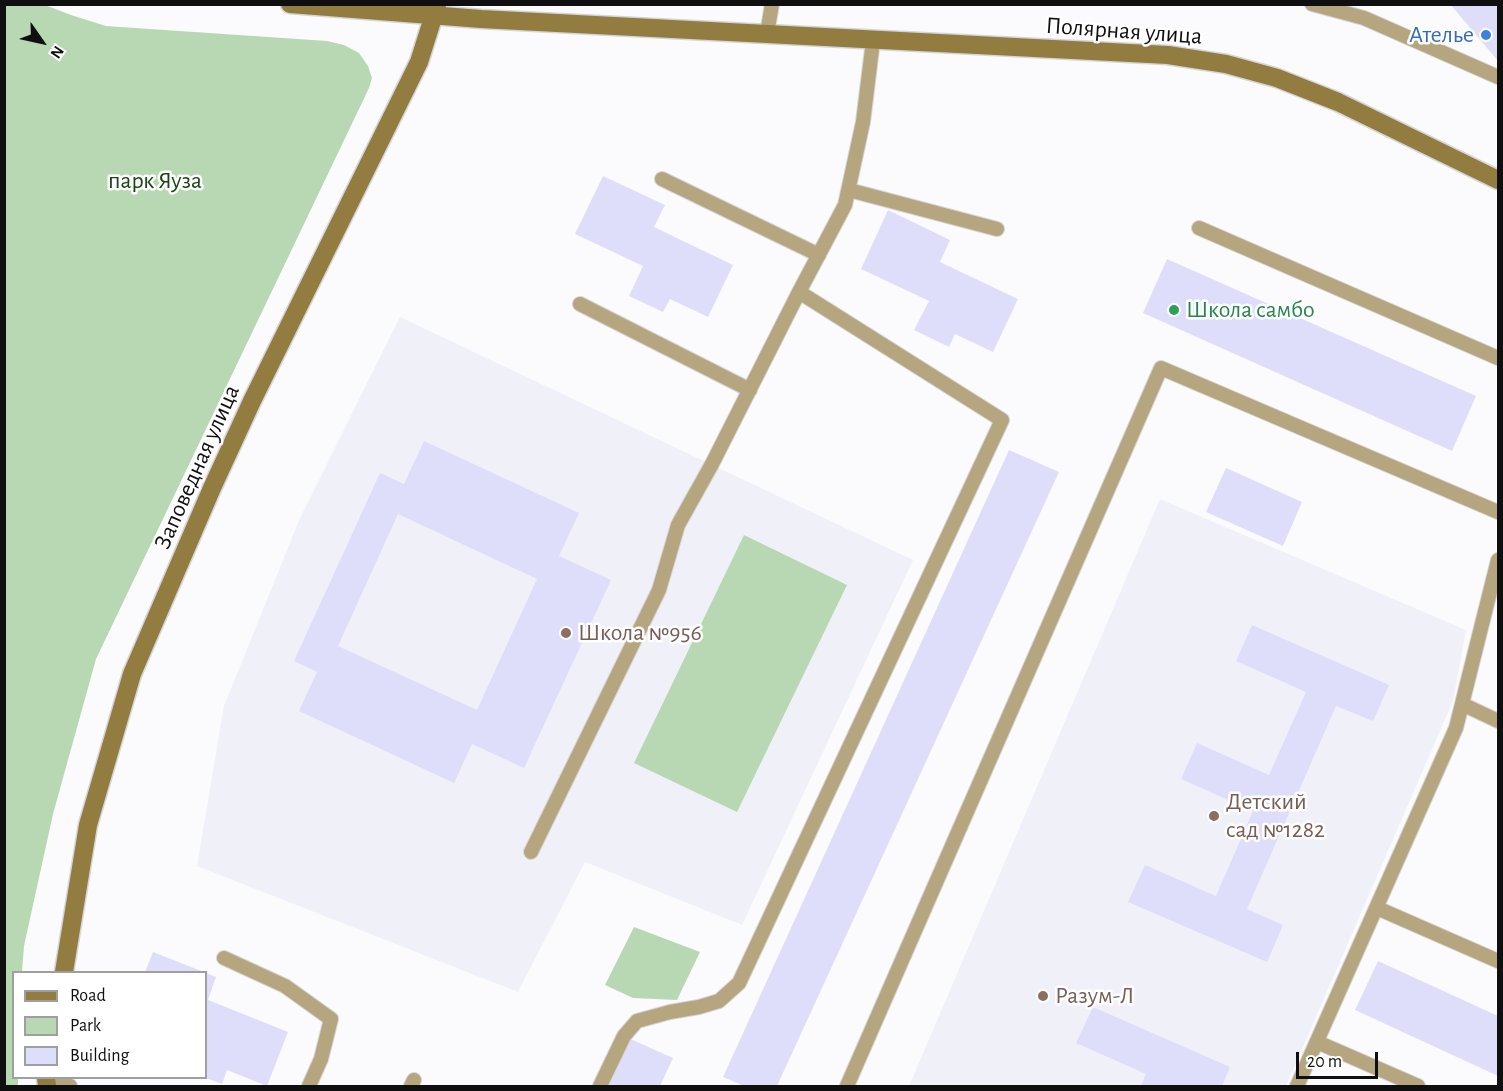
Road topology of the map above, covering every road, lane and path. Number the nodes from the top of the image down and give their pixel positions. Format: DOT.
graph roads {
  1 [pos="290,4"];
  2 [pos="772,4"];
  3 [pos="1312,4"];
  4 [pos="436,10"];
  5 [pos="768,34"];
  6 [pos="873,41"];
  7 [pos="1498,77"];
  8 [pos="662,179"];
  9 [pos="1498,180"];
  10 [pos="849,190"];
  11 [pos="1199,228"];
  12 [pos="997,229"];
  13 [pos="819,255"];
  14 [pos="799,292"];
  15 [pos="580,304"];
  16 [pos="1498,358"];
  17 [pos="750,390"];
  18 [pos="1498,512"];
  19 [pos="1498,560"];
  20 [pos="1462,704"];
  21 [pos="1498,721"];
  22 [pos="531,852"];
  23 [pos="1377,908"];
  24 [pos="224,958"];
  25 [pos="1498,962"];
  26 [pos="64,971"];
  27 [pos="1317,1042"];
  28 [pos="46,1081"];
  29 [pos="69,1086"];
  30 [pos="309,1086"];
  31 [pos="600,1086"];
  32 [pos="847,1086"];
  33 [pos="1298,1086"];
  34 [pos="1418,1086"];
  1 -- 4 [label="main road, Полярная улица"];
  2 -- 5 [label="lane"];
  3 -- 7 [label="lane"];
  4 -- 5 [label="main road, Полярная улица"];
  4 -- 26 [label="main road, Заповедная улица"];
  5 -- 6 [label="main road, Полярная улица"];
  6 -- 9 [label="main road, Полярная улица"];
  6 -- 10 [label="lane"];
  8 -- 13 [label="lane"];
  10 -- 12 [label="lane"];
  10 -- 13 [label="lane"];
  11 -- 16 [label="lane"];
  13 -- 14 [label="lane"];
  14 -- 17 [label="lane"];
  14 -- 31 [label="lane"];
  15 -- 17 [label="lane"];
  17 -- 22 [label="lane"];
  18 -- 32 [label="lane"];
  19 -- 20 [label="lane"];
  20 -- 21 [label="lane"];
  20 -- 23 [label="lane"];
  23 -- 25 [label="lane"];
  23 -- 27 [label="lane"];
  24 -- 30 [label="lane"];
  27 -- 33 [label="lane"];
  27 -- 34 [label="lane"];
  28 -- 29 [label="lane"];
}
